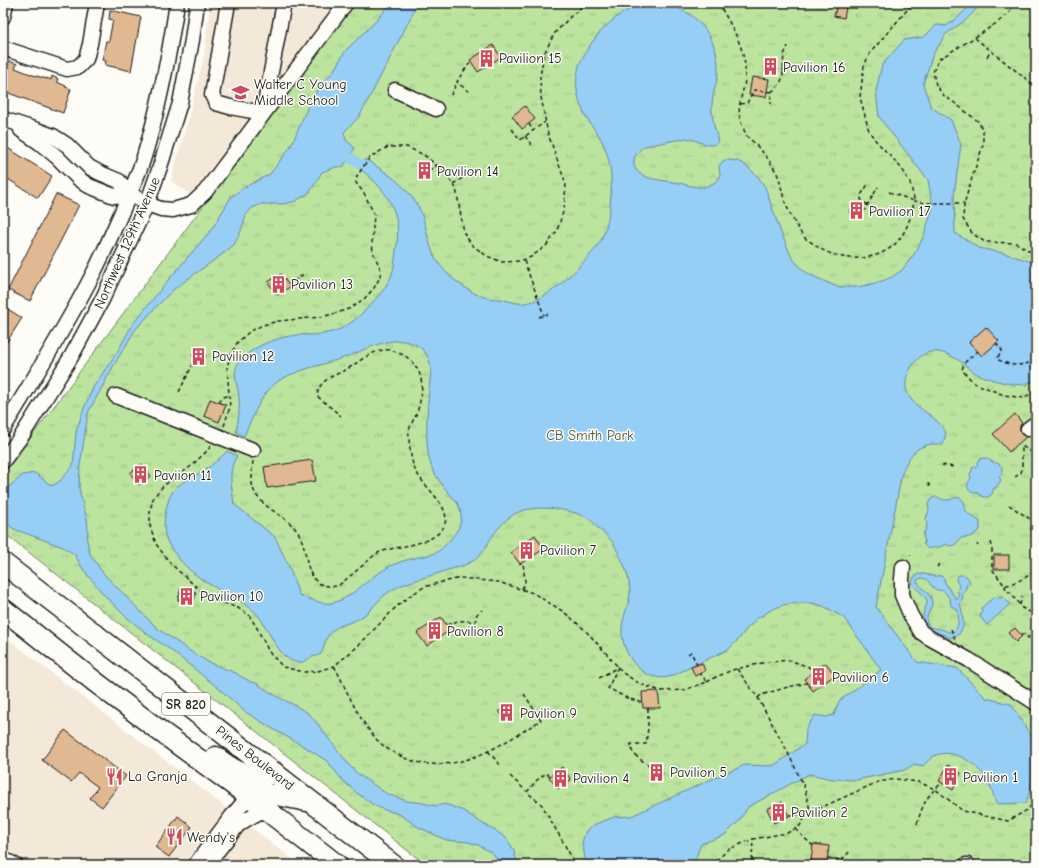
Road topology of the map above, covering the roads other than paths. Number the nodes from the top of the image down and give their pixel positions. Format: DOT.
graph roads {
  1 [pos="6,3"];
  2 [pos="97,3"];
  3 [pos="177,3"];
  4 [pos="197,3"];
  5 [pos="228,3"];
  6 [pos="284,3"];
  7 [pos="346,3"];
  8 [pos="3,17"];
  9 [pos="3,48"];
  10 [pos="396,90"];
  11 [pos="436,109"];
  12 [pos="263,113"];
  13 [pos="4,119"];
  14 [pos="74,151"];
  15 [pos="62,163"];
  16 [pos="130,194"];
  17 [pos="147,204"];
  18 [pos="116,396"];
  19 [pos="3,429"];
  20 [pos="253,450"];
  21 [pos="3,461"];
  22 [pos="908,559"];
  23 [pos="3,563"];
  24 [pos="3,609"];
  25 [pos="1036,703"];
  26 [pos="160,731"];
  27 [pos="274,772"];
  28 [pos="311,802"];
  29 [pos="258,803"];
  30 [pos="3,859"];
  31 [pos="15,865"];
  32 [pos="195,865"];
  33 [pos="206,865"];
  34 [pos="337,865"];
  35 [pos="393,865"];
  1 -- 8 [label="street"];
  2 -- 9 [label="street"];
  3 -- 16 [label="street, Northwest 129th Avenue"];
  4 -- 17 [label="street, Northwest 129th Avenue"];
  5 -- 12 [label="street"];
  6 -- 12 [label="street"];
  7 -- 12 [label="street"];
  10 -- 11 [label="street"];
  12 -- 17 [label="street"];
  13 -- 14 [label="street"];
  13 -- 15 [label="street"];
  14 -- 15 [label="street"];
  14 -- 16 [label="street"];
  15 -- 16 [label="street"];
  16 -- 17 [label="street"];
  16 -- 19 [label="street, Northwest 129th Avenue"];
  17 -- 21 [label="street, Northwest 129th Avenue"];
  18 -- 20 [label="street"];
  22 -- 25 [label="street"];
  23 -- 27 [label="highway, Pines Boulevard / SR 820"];
  24 -- 26 [label="highway, SR 820"];
  26 -- 27 [label="highway"];
  26 -- 29 [label="highway, SR 820"];
  27 -- 28 [label="highway, Pines Boulevard / SR 820"];
  28 -- 29 [label="highway"];
  28 -- 35 [label="highway, Pines Boulevard / SR 820"];
  29 -- 32 [label="street"];
  29 -- 33 [label="street"];
  29 -- 34 [label="highway, SR 820"];
  30 -- 31 [label="street"];
}
